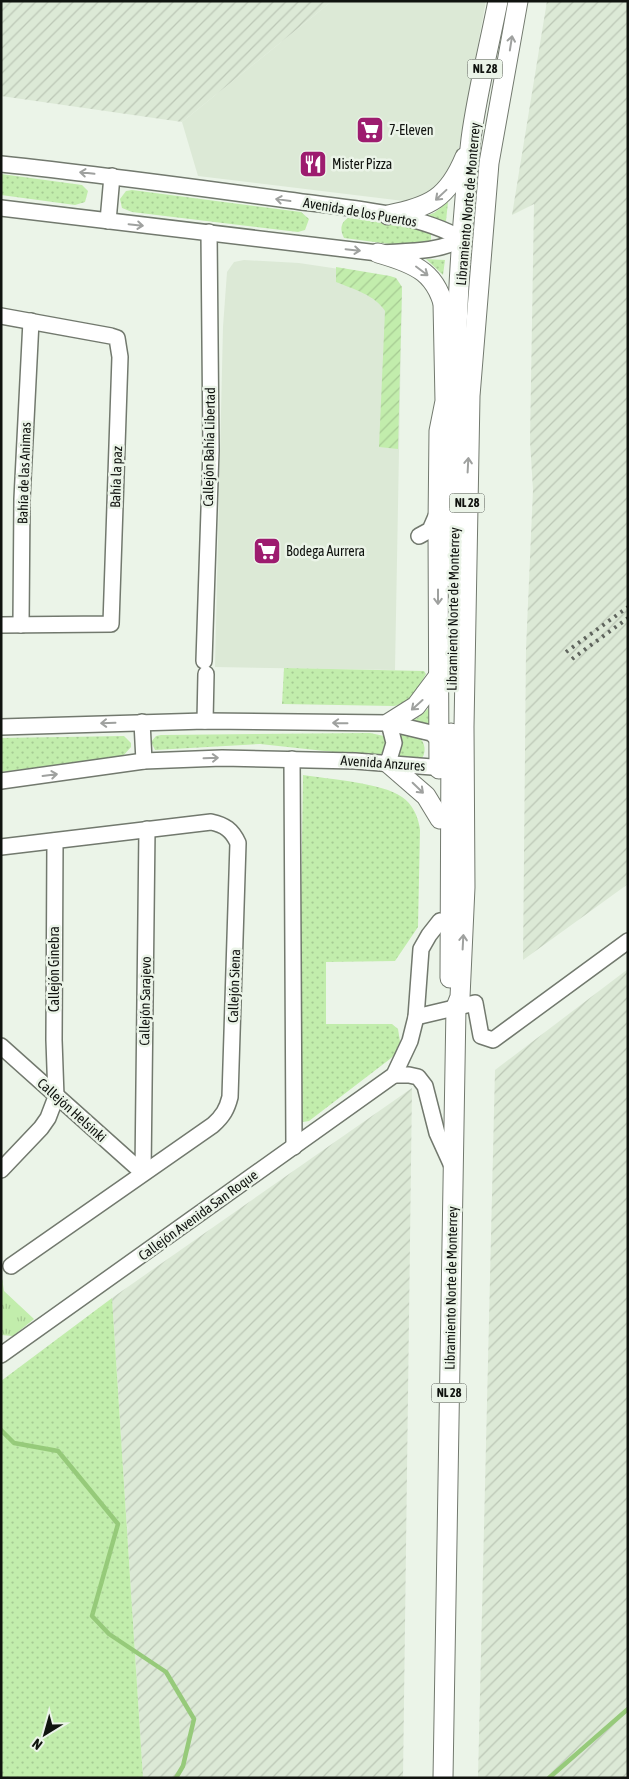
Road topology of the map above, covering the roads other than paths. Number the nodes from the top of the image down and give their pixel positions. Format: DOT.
graph roads {
  1 [pos="498,1"];
  2 [pos="518,1"];
  3 [pos="508,66"];
  4 [pos="472,137"];
  5 [pos="1,164"];
  6 [pos="112,176"];
  7 [pos="1,208"];
  8 [pos="388,215"];
  9 [pos="108,222"];
  10 [pos="210,232"];
  11 [pos="462,238"];
  12 [pos="378,253"];
  13 [pos="443,303"];
  14 [pos="1,316"];
  15 [pos="31,321"];
  16 [pos="460,401"];
  17 [pos="439,468"];
  18 [pos="466,619"];
  19 [pos="1,625"];
  20 [pos="21,625"];
  21 [pos="437,678"];
  22 [pos="205,721"];
  23 [pos="142,722"];
  24 [pos="389,723"];
  25 [pos="1,727"];
  26 [pos="444,744"];
  27 [pos="292,759"];
  28 [pos="144,761"];
  29 [pos="388,763"];
  30 [pos="439,764"];
  31 [pos="1,781"];
  32 [pos="440,820"];
  33 [pos="147,829"];
  34 [pos="55,841"];
  35 [pos="1,847"];
  36 [pos="465,887"];
  37 [pos="440,921"];
  38 [pos="628,941"];
  39 [pos="453,1003"];
  40 [pos="416,1017"];
  41 [pos="1,1046"];
  42 [pos="394,1075"];
  43 [pos="56,1097"];
  44 [pos="294,1147"];
  45 [pos="452,1166"];
  46 [pos="1,1170"];
  47 [pos="143,1173"];
  48 [pos="11,1266"];
  49 [pos="4,1350"];
  50 [pos="444,1778"];
  1 -- 4 [label="main road, Libramiento Norte de Monterrey / NL 28"];
  3 -- 2 [label="main road, Libramiento Norte de Monterrey / NL 28, one-way"];
  3 -- 11 [label="main road"];
  3 -- 16 [label="main road, Libramiento Norte de Monterrey / NL 28"];
  4 -- 8 [label="main road, one-way"];
  4 -- 11 [label="main road, Libramiento Norte de Monterrey / NL 28"];
  6 -- 5 [label="street, Avenida de los Puertos, one-way"];
  8 -- 6 [label="street, Avenida de los Puertos, one-way"];
  6 -- 9 [label="street"];
  7 -- 9 [label="street"];
  8 -- 11 [label="street, Avenida de los Puertos"];
  9 -- 10 [label="street, one-way"];
  10 -- 12 [label="street, one-way"];
  10 -- 22 [label="street, Callejón Bahía Libertad"];
  11 -- 12 [label="street"];
  11 -- 16 [label="main road"];
  12 -- 13 [label="main road, one-way"];
  13 -- 16 [label="main road"];
  13 -- 17 [label="main road"];
  14 -- 15 [label="street, Bahía la paz"];
  15 -- 20 [label="street, Bahía de las Animas"];
  15 -- 20 [label="street, Bahía la paz"];
  16 -- 17 [label="main road"];
  18 -- 16 [label="main road, Libramiento Norte de Monterrey / NL 28, one-way"];
  16 -- 26 [label="main road, Libramiento Norte de Monterrey / NL 28"];
  17 -- 21 [label="main road, one-way"];
  18 -- 26 [label="main road"];
  18 -- 36 [label="main road, Libramiento Norte de Monterrey / NL 28"];
  19 -- 20 [label="street, Bahía la paz"];
  21 -- 24 [label="main road, one-way"];
  21 -- 26 [label="main road"];
  22 -- 23 [label="street"];
  24 -- 22 [label="street, one-way"];
  23 -- 25 [label="street, one-way"];
  23 -- 28 [label="street"];
  24 -- 26 [label="street"];
  24 -- 29 [label="street"];
  26 -- 30 [label="main road"];
  26 -- 36 [label="main road"];
  26 -- 39 [label="main road, Libramiento Norte de Monterrey / NL 28"];
  28 -- 27 [label="street, Avenida Anzures, one-way"];
  27 -- 29 [label="street, Avenida Anzures"];
  27 -- 44 [label="street"];
  31 -- 28 [label="street, Avenida Anzures, one-way"];
  29 -- 30 [label="street, Avenida Anzures"];
  29 -- 32 [label="main road, one-way"];
  30 -- 32 [label="main road"];
  32 -- 37 [label="main road"];
  33 -- 34 [label="street, Callejón Siena"];
  33 -- 47 [label="street, Callejón Sarajevo"];
  33 -- 47 [label="street, Callejón Siena"];
  34 -- 35 [label="street, Callejón Siena"];
  34 -- 43 [label="street, Callejón Ginebra"];
  39 -- 36 [label="main road, Libramiento Norte de Monterrey / NL 28, one-way"];
  37 -- 39 [label="main road"];
  37 -- 40 [label="street"];
  38 -- 39 [label="street"];
  39 -- 40 [label="street"];
  39 -- 45 [label="main road, Libramiento Norte de Monterrey / NL 28"];
  40 -- 42 [label="street"];
  41 -- 43 [label="street, Callejón Helsinki"];
  42 -- 44 [label="street, Callejón Avenida San Roque"];
  42 -- 45 [label="street"];
  43 -- 46 [label="street"];
  43 -- 47 [label="street, Callejón Helsinki"];
  44 -- 49 [label="street, Callejón Avenida San Roque"];
  45 -- 50 [label="main road, Libramiento Norte de Monterrey / NL 28"];
  47 -- 48 [label="street, Callejón Siena"];
}
